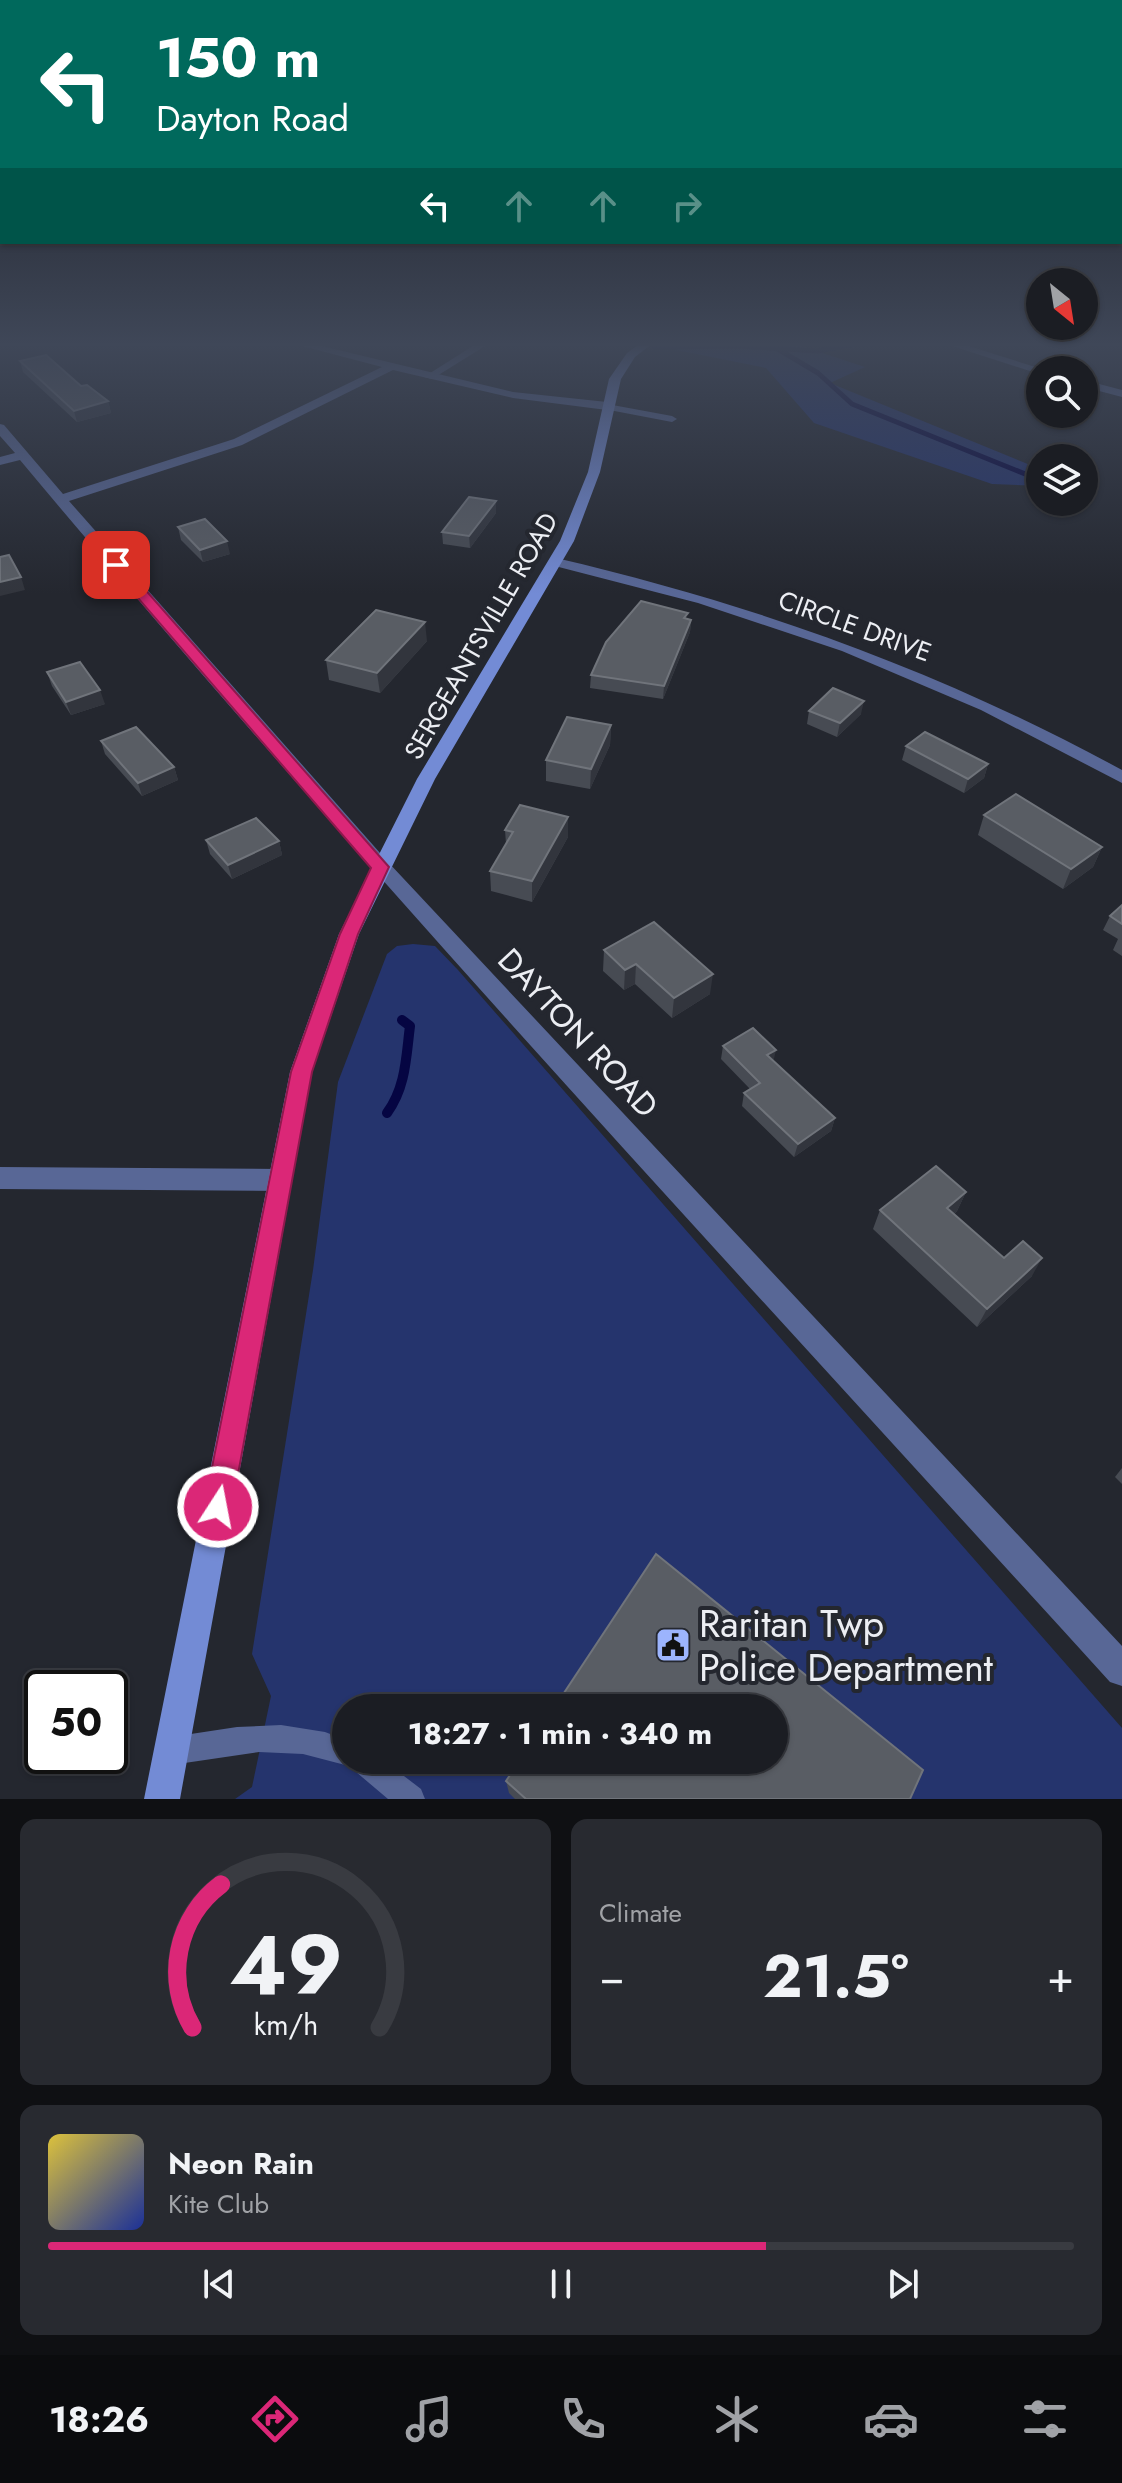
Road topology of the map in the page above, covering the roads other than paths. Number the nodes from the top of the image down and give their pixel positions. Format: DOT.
graph roads {
  1 [pos="271,426"];
  2 [pos="603,426"];
  3 [pos="0,428"];
  4 [pos="24,455"];
  5 [pos="0,461"];
  6 [pos="62,499"];
  7 [pos="556,562"];
  8 [pos="1122,777"];
  9 [pos="381,867"];
  10 [pos="0,1178"];
  11 [pos="280,1180"];
  12 [pos="1122,1670"];
  13 [pos="332,1747"];
  14 [pos="171,1751"];
  15 [pos="378,1774"];
  16 [pos="162,1799"];
  17 [pos="411,1799"];
  1 -- 6 [label="street"];
  2 -- 7 [label="main road, SERGEANTSVILLE ROAD"];
  3 -- 4 [label="street, DAYTON ROAD"];
  4 -- 5 [label="street"];
  4 -- 6 [label="street, DAYTON ROAD"];
  6 -- 9 [label="street, DAYTON ROAD"];
  7 -- 8 [label="street, CIRCLE DRIVE"];
  7 -- 9 [label="main road, SERGEANTSVILLE ROAD"];
  9 -- 11 [label="main road, SERGEANTSVILLE ROAD"];
  9 -- 12 [label="street, DAYTON ROAD"];
  10 -- 11 [label="street"];
  11 -- 14 [label="main road, SERGEANTSVILLE ROAD"];
  13 -- 14 [label="lane"];
  14 -- 16 [label="main road, SERGEANTSVILLE ROAD"];
  15 -- 17 [label="lane"];
}
